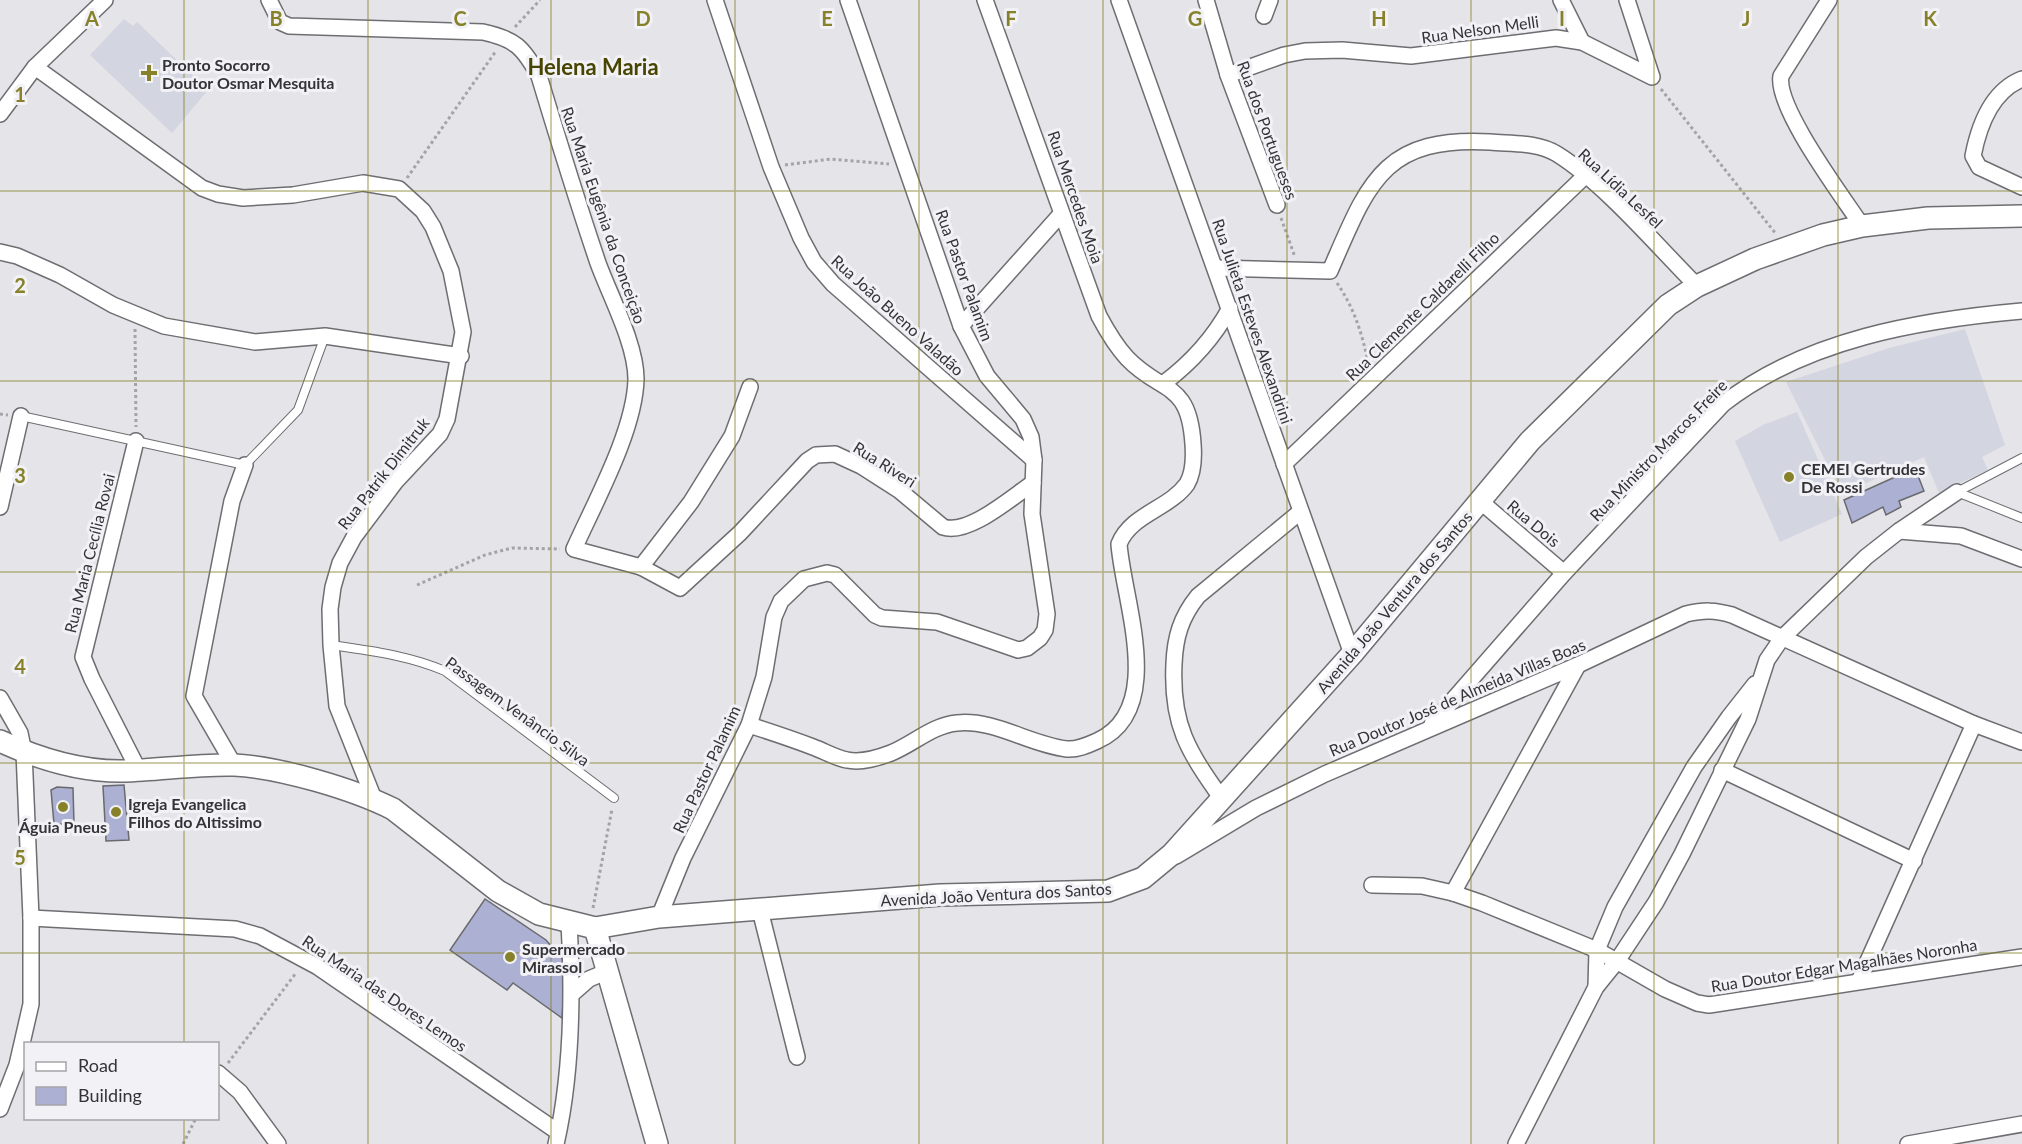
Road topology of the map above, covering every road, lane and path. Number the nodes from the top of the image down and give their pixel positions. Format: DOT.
graph roads {
  1 [pos="105,0"];
  2 [pos="268,0"];
  3 [pos="540,0"];
  4 [pos="715,0"];
  5 [pos="848,0"];
  6 [pos="985,0"];
  7 [pos="1119,0"];
  8 [pos="1206,0"];
  9 [pos="1270,0"];
  10 [pos="1561,0"];
  11 [pos="1627,0"];
  12 [pos="1829,0"];
  13 [pos="1264,16"];
  14 [pos="505,37"];
  15 [pos="1582,42"];
  16 [pos="35,67"];
  17 [pos="1228,75"];
  18 [pos="1652,77"];
  19 [pos="2022,79"];
  20 [pos="5,99"];
  21 [pos="0,114"];
  22 [pos="908,166"];
  23 [pos="771,167"];
  24 [pos="1586,175"];
  25 [pos="2022,186"];
  26 [pos="399,189"];
  27 [pos="1277,205"];
  28 [pos="1061,214"];
  29 [pos="2022,216"];
  30 [pos="1862,226"];
  31 [pos="1787,247"];
  32 [pos="0,252"];
  33 [pos="1216,268"];
  34 [pos="1330,271"];
  35 [pos="1301,272"];
  36 [pos="1697,286"];
  37 [pos="1230,308"];
  38 [pos="2022,311"];
  39 [pos="134,315"];
  40 [pos="961,326"];
  41 [pos="325,336"];
  42 [pos="461,356"];
  43 [pos="1372,378"];
  44 [pos="1164,383"];
  45 [pos="750,387"];
  46 [pos="21,416"];
  47 [pos="136,441"];
  48 [pos="2022,458"];
  49 [pos="1034,460"];
  50 [pos="1284,464"];
  51 [pos="245,465"];
  52 [pos="1033,483"];
  53 [pos="1958,492"];
  54 [pos="1480,501"];
  55 [pos="0,507"];
  56 [pos="1300,512"];
  57 [pos="2022,518"];
  58 [pos="1899,531"];
  59 [pos="574,549"];
  60 [pos="2022,559"];
  61 [pos="641,567"];
  62 [pos="1564,573"];
  63 [pos="417,585"];
  64 [pos="1782,638"];
  65 [pos="331,645"];
  66 [pos="1352,654"];
  67 [pos="1578,665"];
  68 [pos="1763,675"];
  69 [pos="0,698"];
  70 [pos="749,724"];
  71 [pos="1974,724"];
  72 [pos="1428,728"];
  73 [pos="0,741"];
  74 [pos="2022,742"];
  75 [pos="24,752"];
  76 [pos="234,765"];
  77 [pos="138,769"];
  78 [pos="1722,770"];
  79 [pos="614,798"];
  80 [pos="374,799"];
  81 [pos="1222,800"];
  82 [pos="1914,861"];
  83 [pos="1156,869"];
  84 [pos="1372,885"];
  85 [pos="1453,893"];
  86 [pos="760,910"];
  87 [pos="659,917"];
  88 [pos="31,918"];
  89 [pos="584,926"];
  90 [pos="1597,950"];
  91 [pos="2022,957"];
  92 [pos="306,960"];
  93 [pos="1617,961"];
  94 [pos="606,972"];
  95 [pos="1859,981"];
  96 [pos="1596,987"];
  97 [pos="573,993"];
  98 [pos="25,1042"];
  99 [pos="24,1047"];
  100 [pos="796,1057"];
  101 [pos="21,1065"];
  102 [pos="219,1073"];
  103 [pos="0,1109"];
  104 [pos="195,1120"];
  105 [pos="2022,1124"];
  106 [pos="557,1138"];
  107 [pos="183,1144"];
  108 [pos="278,1144"];
  109 [pos="657,1144"];
  110 [pos="1516,1144"];
  111 [pos="1911,1144"];
  1 -- 16 [label="street"];
  2 -- 14 [label="street"];
  3 -- 14 [label="path"];
  4 -- 23 [label="street, Rua João Bueno Valadão"];
  5 -- 22 [label="street, Rua Pastor Palamim"];
  6 -- 28 [label="street, Rua Mercedes Moia"];
  7 -- 33 [label="street, Rua Julieta Esteves Alexandrini"];
  8 -- 17 [label="street, Rua dos Portugueses"];
  9 -- 13 [label="street"];
  10 -- 15 [label="street"];
  11 -- 18 [label="street"];
  12 -- 30 [label="street"];
  14 -- 26 [label="path"];
  14 -- 59 [label="street, Rua Maria Eugênia da Conceição"];
  15 -- 17 [label="street, Rua Nelson Melli"];
  15 -- 18 [label="street, Rua Nelson Melli"];
  16 -- 20 [label="street"];
  16 -- 26 [label="street"];
  17 -- 27 [label="street, Rua dos Portugueses"];
  18 -- 31 [label="path"];
  19 -- 25 [label="street"];
  20 -- 21 [label="street"];
  22 -- 23 [label="path"];
  22 -- 40 [label="street, Rua Pastor Palamim"];
  23 -- 49 [label="street, Rua João Bueno Valadão"];
  24 -- 34 [label="street, Rua Lídia Lesfel"];
  24 -- 36 [label="street, Rua Lídia Lesfel"];
  24 -- 43 [label="street, Rua Clemente Caldarelli Filho"];
  26 -- 42 [label="street, Rua Patrik Dimitruk"];
  27 -- 35 [label="path, Rua dos Portugueses"];
  28 -- 40 [label="street"];
  28 -- 44 [label="street, Rua Mercedes Moia"];
  29 -- 30 [label="main road, Avenida João Ventura dos Santos"];
  30 -- 31 [label="main road, Avenida João Ventura dos Santos"];
  31 -- 36 [label="main road, Avenida João Ventura dos Santos"];
  32 -- 39 [label="street"];
  33 -- 35 [label="street"];
  33 -- 37 [label="street, Rua Julieta Esteves Alexandrini"];
  34 -- 35 [label="street"];
  34 -- 43 [label="path"];
  36 -- 54 [label="main road, Avenida João Ventura dos Santos"];
  37 -- 44 [label="street"];
  37 -- 50 [label="street, Rua Julieta Esteves Alexandrini"];
  38 -- 62 [label="street, Rua Ministro Marcos Freire"];
  39 -- 41 [label="street"];
  39 -- 47 [label="path"];
  40 -- 49 [label="street, Rua Pastor Palamim"];
  41 -- 42 [label="street"];
  41 -- 51 [label="lane"];
  42 -- 65 [label="street, Rua Patrik Dimitruk"];
  43 -- 50 [label="street, Rua Clemente Caldarelli Filho"];
  44 -- 70 [label="street, Rua Mercedes Moia"];
  45 -- 61 [label="street"];
  46 -- 47 [label="lane"];
  46 -- 55 [label="street"];
  47 -- 51 [label="lane"];
  47 -- 77 [label="street, Rua Maria Cecília Rovai"];
  48 -- 53 [label="lane"];
  49 -- 52 [label="street, Rua Pastor Palamim"];
  50 -- 56 [label="street, Rua Julieta Esteves Alexandrini"];
  51 -- 76 [label="street"];
  52 -- 61 [label="street, Rua Riveri"];
  52 -- 70 [label="street, Rua Pastor Palamim"];
  53 -- 57 [label="lane"];
  53 -- 58 [label="street"];
  54 -- 62 [label="street, Rua Dois"];
  54 -- 66 [label="main road, Avenida João Ventura dos Santos"];
  56 -- 66 [label="street, Rua Julieta Esteves Alexandrini"];
  56 -- 81 [label="street"];
  58 -- 60 [label="street"];
  58 -- 64 [label="street"];
  59 -- 61 [label="street"];
  59 -- 63 [label="path"];
  62 -- 72 [label="street, Rua Ministro Marcos Freire"];
  64 -- 67 [label="street, Rua Doutor José de Almeida Villas Boas"];
  64 -- 68 [label="street"];
  64 -- 71 [label="street, Rua Doutor José de Almeida Villas Boas"];
  65 -- 79 [label="lane, Passagem Venâncio Silva"];
  65 -- 80 [label="street, Rua Patrik Dimitruk"];
  66 -- 81 [label="main road, Avenida João Ventura dos Santos"];
  67 -- 72 [label="street, Rua Doutor José de Almeida Villas Boas"];
  67 -- 85 [label="street"];
  68 -- 78 [label="street"];
  68 -- 90 [label="street"];
  69 -- 75 [label="street"];
  70 -- 87 [label="street, Rua Pastor Palamim"];
  71 -- 74 [label="street, Rua Doutor José de Almeida Villas Boas"];
  71 -- 82 [label="street"];
  72 -- 83 [label="street, Rua Doutor José de Almeida Villas Boas"];
  73 -- 75 [label="main road, Avenida João Ventura dos Santos"];
  75 -- 77 [label="main road, Avenida João Ventura dos Santos"];
  75 -- 88 [label="street"];
  76 -- 77 [label="main road, Avenida João Ventura dos Santos"];
  76 -- 80 [label="main road, Avenida João Ventura dos Santos"];
  78 -- 82 [label="street"];
  78 -- 93 [label="street"];
  79 -- 89 [label="path"];
  80 -- 89 [label="main road, Avenida João Ventura dos Santos"];
  81 -- 83 [label="main road, Avenida João Ventura dos Santos"];
  82 -- 95 [label="street"];
  83 -- 86 [label="main road, Avenida João Ventura dos Santos"];
  84 -- 85 [label="street, Rua Doutor Edgar Magalhães Noronha"];
  85 -- 90 [label="street, Rua Doutor Edgar Magalhães Noronha"];
  86 -- 87 [label="main road, Avenida João Ventura dos Santos"];
  86 -- 100 [label="street"];
  87 -- 89 [label="main road, Avenida João Ventura dos Santos"];
  88 -- 92 [label="street, Rua Maria das Dores Lemos"];
  88 -- 98 [label="street"];
  89 -- 94 [label="main road"];
  89 -- 97 [label="street"];
  90 -- 93 [label="street, Rua Doutor Edgar Magalhães Noronha"];
  90 -- 96 [label="street"];
  91 -- 95 [label="street, Rua Doutor Edgar Magalhães Noronha"];
  92 -- 102 [label="path"];
  92 -- 106 [label="street, Rua Maria das Dores Lemos"];
  93 -- 95 [label="street, Rua Doutor Edgar Magalhães Noronha"];
  93 -- 96 [label="street"];
  94 -- 97 [label="street"];
  94 -- 109 [label="main road"];
  96 -- 110 [label="street"];
  97 -- 106 [label="street"];
  99 -- 101 [label="street"];
  101 -- 103 [label="street"];
  102 -- 108 [label="street"];
  104 -- 107 [label="path"];
  105 -- 111 [label="street"];
}
